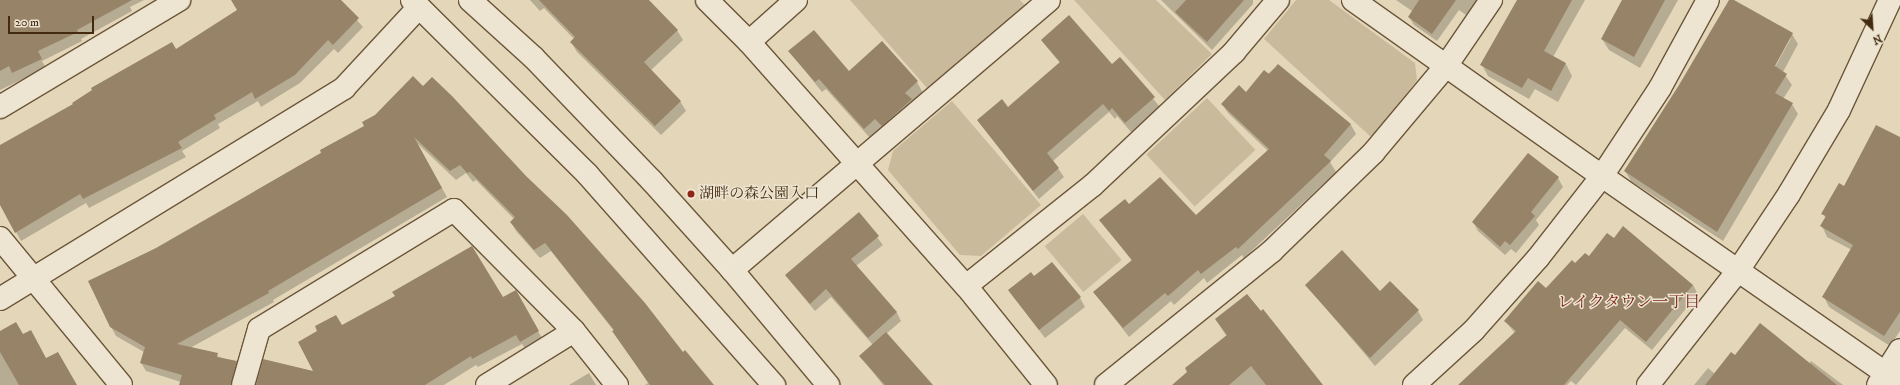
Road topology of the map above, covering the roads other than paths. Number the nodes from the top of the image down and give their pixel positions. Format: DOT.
graph roads {
  1 [pos="179,0"];
  2 [pos="470,0"];
  3 [pos="707,0"];
  4 [pos="796,0"];
  5 [pos="1048,0"];
  6 [pos="1278,0"];
  7 [pos="1353,0"];
  8 [pos="1491,0"];
  9 [pos="1708,0"];
  10 [pos="1890,0"];
  11 [pos="416,3"];
  12 [pos="749,42"];
  13 [pos="1446,66"];
  14 [pos="0,106"];
  15 [pos="858,164"];
  16 [pos="1602,176"];
  17 [pos="0,238"];
  18 [pos="732,270"];
  19 [pos="1737,272"];
  20 [pos="33,279"];
  21 [pos="966,286"];
  22 [pos="0,299"];
  23 [pos="574,331"];
  24 [pos="1900,350"];
  25 [pos="1888,380"];
  26 [pos="121,385"];
  27 [pos="243,385"];
  28 [pos="488,385"];
  29 [pos="617,385"];
  30 [pos="774,385"];
  31 [pos="828,385"];
  32 [pos="1046,385"];
  33 [pos="1106,385"];
  34 [pos="1414,385"];
  35 [pos="1648,385"];
  1 -- 14 [label="street"];
  2 -- 18 [label="street"];
  3 -- 12 [label="street"];
  4 -- 12 [label="street"];
  5 -- 15 [label="street"];
  6 -- 21 [label="street"];
  7 -- 13 [label="street"];
  8 -- 13 [label="street"];
  9 -- 16 [label="street"];
  10 -- 19 [label="street"];
  11 -- 20 [label="street"];
  11 -- 30 [label="street"];
  12 -- 15 [label="street"];
  13 -- 16 [label="street"];
  13 -- 33 [label="street"];
  15 -- 18 [label="street"];
  15 -- 21 [label="street"];
  16 -- 19 [label="street"];
  16 -- 34 [label="street"];
  17 -- 20 [label="street"];
  18 -- 31 [label="street"];
  19 -- 25 [label="street"];
  19 -- 35 [label="street"];
  20 -- 22 [label="street"];
  20 -- 26 [label="street"];
  21 -- 32 [label="street"];
  23 -- 27 [label="street"];
  23 -- 28 [label="street"];
  23 -- 29 [label="street"];
  24 -- 25 [label="street"];
}
